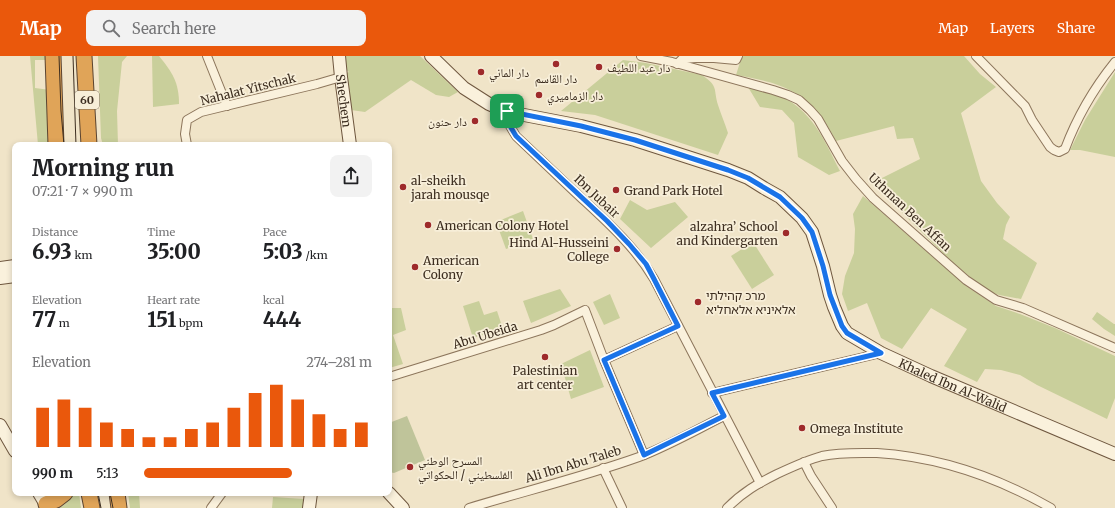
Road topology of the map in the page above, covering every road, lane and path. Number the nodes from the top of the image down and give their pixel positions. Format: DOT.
graph roads {
  1 [pos="53,56"];
  2 [pos="84,56"];
  3 [pos="207,56"];
  4 [pos="339,56"];
  5 [pos="431,56"];
  6 [pos="641,56"];
  7 [pos="738,56"];
  8 [pos="976,56"];
  9 [pos="1115,62"];
  10 [pos="677,64"];
  11 [pos="341,77"];
  12 [pos="227,106"];
  13 [pos="507,111"];
  14 [pos="56,142"];
  15 [pos="89,142"];
  16 [pos="186,142"];
  17 [pos="350,142"];
  18 [pos="12,266"];
  19 [pos="0,268"];
  20 [pos="12,276"];
  21 [pos="0,278"];
  22 [pos="678,326"];
  23 [pos="1115,348"];
  24 [pos="881,353"];
  25 [pos="604,360"];
  26 [pos="392,376"];
  27 [pos="712,393"];
  28 [pos="724,416"];
  29 [pos="0,425"];
  30 [pos="12,446"];
  31 [pos="1115,454"];
  32 [pos="644,455"];
  33 [pos="804,462"];
  34 [pos="603,468"];
  35 [pos="760,484"];
  36 [pos="61,496"];
  37 [pos="90,496"];
  38 [pos="117,496"];
  39 [pos="220,496"];
  40 [pos="311,496"];
  41 [pos="392,496"];
  42 [pos="44,502"];
  43 [pos="92,508"];
  44 [pos="119,508"];
  45 [pos="211,508"];
  46 [pos="309,508"];
  47 [pos="403,508"];
  48 [pos="469,508"];
  49 [pos="622,508"];
  50 [pos="727,508"];
  51 [pos="832,508"];
  52 [pos="1051,508"];
  1 -- 14 [label="highway"];
  2 -- 15 [label="highway, 60"];
  3 -- 12 [label="street"];
  4 -- 11 [label="street, Shechem"];
  5 -- 13 [label="street, Khaled Ibn Al-Walid"];
  6 -- 10 [label="street, Uthman Ben Affan"];
  7 -- 10 [label="street"];
  8 -- 9 [label="street"];
  10 -- 23 [label="street, Uthman Ben Affan"];
  11 -- 12 [label="street, Nahalat Yitschak"];
  11 -- 17 [label="street, Shechem"];
  12 -- 16 [label="street, Nahalat Yitschak"];
  13 -- 22 [label="street, Ibn Jubair"];
  13 -- 24 [label="street, Khaled Ibn Al-Walid"];
  18 -- 19 [label="street"];
  20 -- 21 [label="street"];
  22 -- 25 [label="street"];
  22 -- 27 [label="street, Ibn Jubair"];
  24 -- 27 [label="street"];
  24 -- 31 [label="street, Khaled Ibn Al-Walid"];
  25 -- 26 [label="street, Abu Ubeida"];
  25 -- 32 [label="street"];
  27 -- 28 [label="street, Ibn Jubair"];
  28 -- 32 [label="street, Ali Ibn Abu Taleb"];
  28 -- 35 [label="street, Ibn Jubair"];
  29 -- 30 [label="street"];
  32 -- 34 [label="street, Ali Ibn Abu Taleb"];
  33 -- 35 [label="street"];
  33 -- 51 [label="street"];
  33 -- 52 [label="street"];
  34 -- 48 [label="street, Ali Ibn Abu Taleb"];
  34 -- 49 [label="street"];
  35 -- 50 [label="street"];
  36 -- 42 [label="highway"];
  37 -- 43 [label="highway"];
  38 -- 44 [label="highway"];
  39 -- 45 [label="street"];
  40 -- 46 [label="street"];
  41 -- 47 [label="street"];
}
